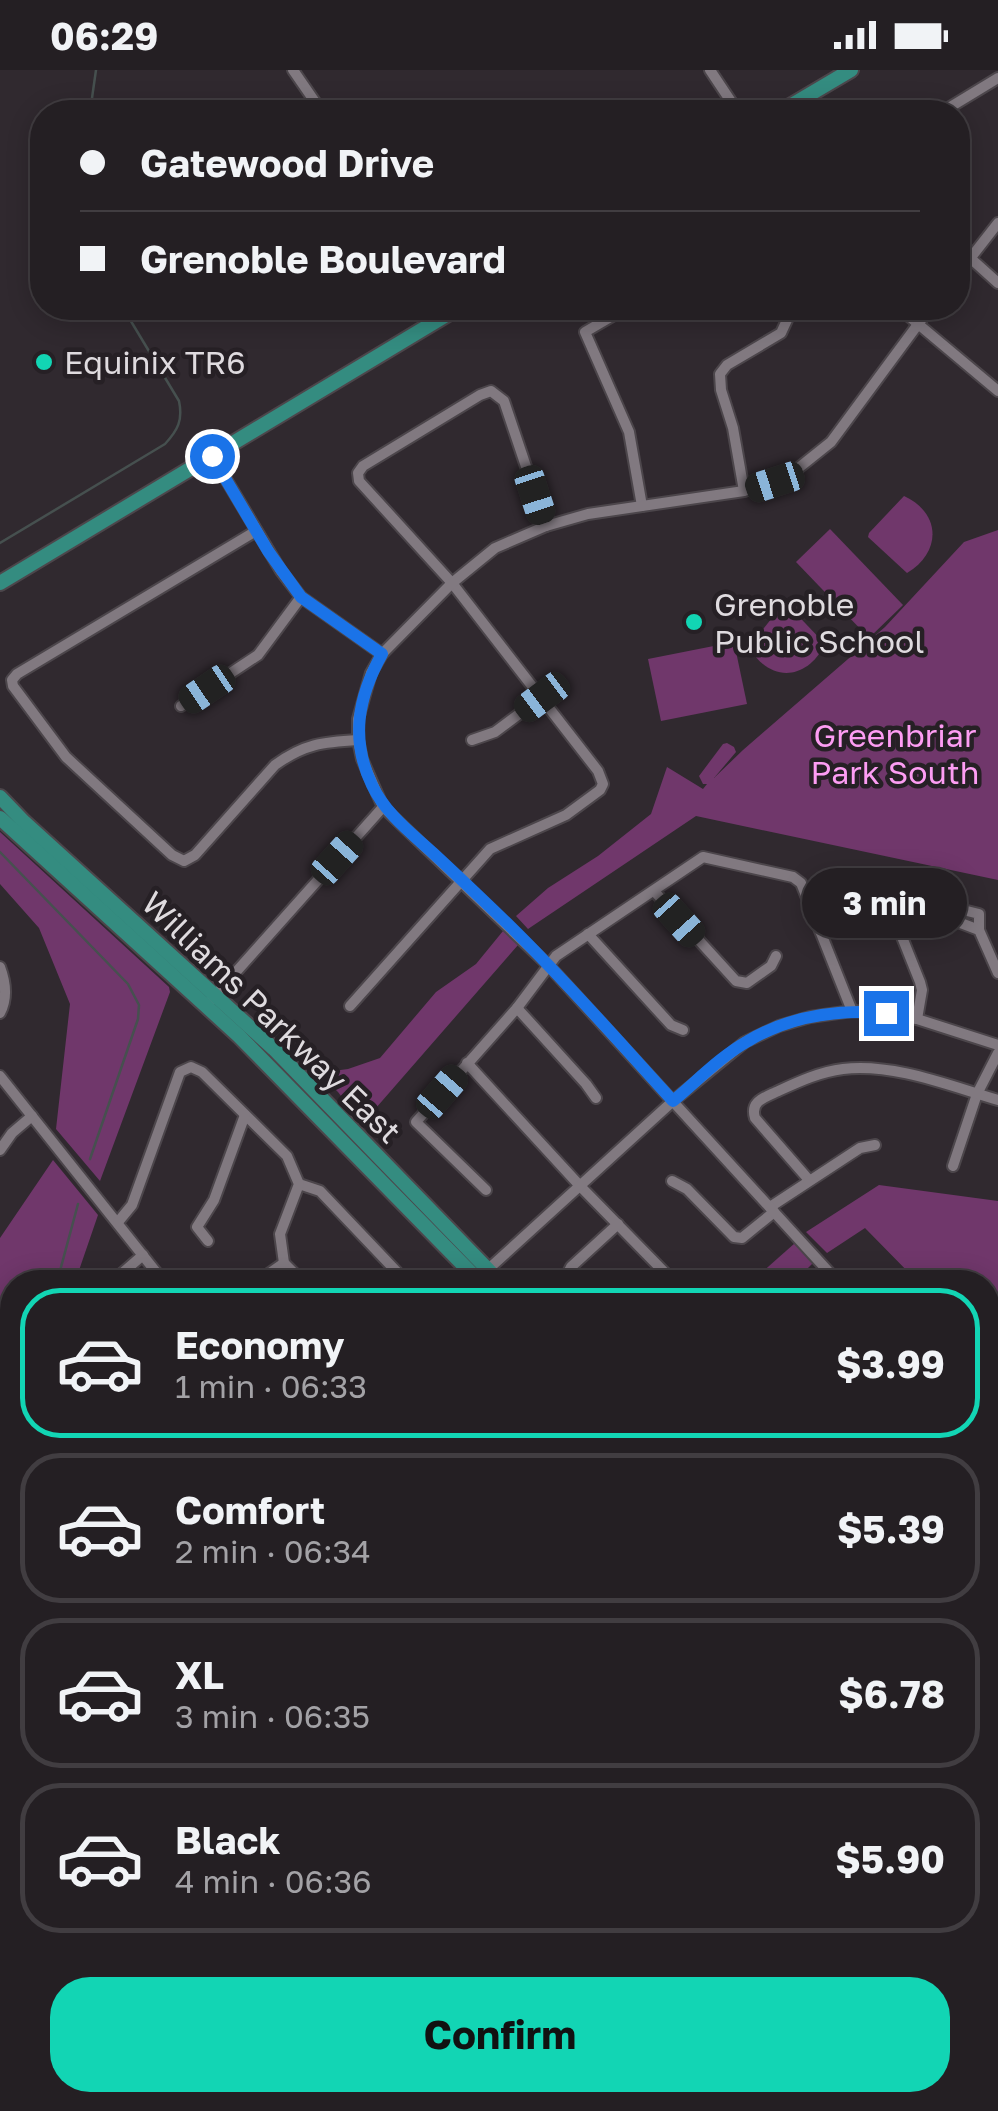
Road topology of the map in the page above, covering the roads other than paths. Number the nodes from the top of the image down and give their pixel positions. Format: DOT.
graph roads {
  1 [pos="293,70"];
  2 [pos="710,70"];
  3 [pos="851,70"];
  4 [pos="998,78"];
  5 [pos="314,100"];
  6 [pos="730,100"];
  7 [pos="800,100"];
  8 [pos="962,100"];
  9 [pos="998,222"];
  10 [pos="970,258"];
  11 [pos="998,283"];
  12 [pos="438,320"];
  13 [pos="606,320"];
  14 [pos="787,320"];
  15 [pos="913,320"];
  16 [pos="920,320"];
  17 [pos="917,323"];
  18 [pos="998,391"];
  19 [pos="212,456"];
  20 [pos="744,492"];
  21 [pos="642,506"];
  22 [pos="546,526"];
  23 [pos="256,531"];
  24 [pos="0,583"];
  25 [pos="452,583"];
  26 [pos="301,597"];
  27 [pos="382,654"];
  28 [pos="542,697"];
  29 [pos="181,706"];
  30 [pos="358,740"];
  31 [pos="472,740"];
  32 [pos="0,797"];
  33 [pos="383,807"];
  34 [pos="0,818"];
  35 [pos="462,880"];
  36 [pos="654,891"];
  37 [pos="892,912"];
  38 [pos="979,930"];
  39 [pos="588,934"];
  40 [pos="776,956"];
  41 [pos="549,966"];
  42 [pos="0,967"];
  43 [pos="998,973"];
  44 [pos="215,994"];
  45 [pos="350,1006"];
  46 [pos="206,1008"];
  47 [pos="517,1008"];
  48 [pos="852,1010"];
  49 [pos="0,1014"];
  50 [pos="917,1019"];
  51 [pos="683,1030"];
  52 [pos="998,1045"];
  53 [pos="998,1053"];
  54 [pos="467,1063"];
  55 [pos="0,1076"];
  56 [pos="978,1094"];
  57 [pos="596,1098"];
  58 [pos="998,1100"];
  59 [pos="673,1101"];
  60 [pos="245,1115"];
  61 [pos="32,1116"];
  62 [pos="875,1144"];
  63 [pos="0,1150"];
  64 [pos="953,1166"];
  65 [pos="810,1180"];
  66 [pos="672,1181"];
  67 [pos="299,1184"];
  68 [pos="581,1188"];
  69 [pos="486,1190"];
  70 [pos="772,1210"];
  71 [pos="118,1222"];
  72 [pos="618,1224"];
  73 [pos="208,1241"];
  74 [pos="143,1255"];
  75 [pos="284,1263"];
  76 [pos="125,1270"];
  77 [pos="155,1270"];
  78 [pos="274,1270"];
  79 [pos="291,1270"];
  80 [pos="396,1270"];
  81 [pos="471,1270"];
  82 [pos="472,1270"];
  83 [pos="490,1270"];
  84 [pos="570,1270"];
  85 [pos="662,1270"];
  86 [pos="827,1270"];
  1 -- 5 [label="street"];
  2 -- 6 [label="street"];
  3 -- 7 [label="main road"];
  4 -- 8 [label="street"];
  9 -- 10 [label="street"];
  10 -- 11 [label="street"];
  12 -- 19 [label="main road"];
  13 -- 21 [label="street"];
  14 -- 20 [label="street"];
  15 -- 17 [label="street"];
  16 -- 17 [label="street"];
  17 -- 18 [label="street"];
  17 -- 20 [label="street"];
  19 -- 23 [label="street"];
  19 -- 24 [label="main road"];
  20 -- 21 [label="street"];
  21 -- 22 [label="street"];
  22 -- 25 [label="street"];
  22 -- 25 [label="street"];
  23 -- 26 [label="street"];
  23 -- 30 [label="street"];
  25 -- 27 [label="street"];
  25 -- 28 [label="street"];
  26 -- 27 [label="street"];
  26 -- 29 [label="street"];
  27 -- 30 [label="street"];
  28 -- 31 [label="street"];
  28 -- 35 [label="street"];
  30 -- 33 [label="street"];
  32 -- 44 [label="main road, Williams Parkway East"];
  33 -- 35 [label="street"];
  33 -- 44 [label="street"];
  34 -- 46 [label="main road, Williams Parkway East"];
  35 -- 41 [label="street"];
  35 -- 45 [label="street"];
  36 -- 39 [label="street"];
  36 -- 40 [label="street"];
  36 -- 48 [label="street"];
  37 -- 50 [label="street"];
  38 -- 43 [label="street"];
  39 -- 41 [label="street"];
  39 -- 51 [label="street"];
  41 -- 47 [label="street"];
  41 -- 59 [label="street"];
  42 -- 49 [label="street"];
  44 -- 46 [label="street"];
  44 -- 82 [label="main road, Williams Parkway East"];
  46 -- 81 [label="main road, Williams Parkway East"];
  47 -- 54 [label="street"];
  47 -- 57 [label="street"];
  48 -- 50 [label="street"];
  48 -- 59 [label="street"];
  50 -- 52 [label="street"];
  53 -- 56 [label="street"];
  54 -- 68 [label="street"];
  54 -- 69 [label="street"];
  55 -- 61 [label="street"];
  56 -- 58 [label="street"];
  56 -- 64 [label="street"];
  56 -- 65 [label="street"];
  59 -- 68 [label="street"];
  59 -- 70 [label="street"];
  60 -- 67 [label="street"];
  60 -- 71 [label="street"];
  60 -- 73 [label="street"];
  61 -- 63 [label="street"];
  61 -- 71 [label="street"];
  62 -- 65 [label="street"];
  65 -- 70 [label="street"];
  66 -- 70 [label="street"];
  67 -- 75 [label="street"];
  67 -- 80 [label="street"];
  68 -- 72 [label="street"];
  68 -- 83 [label="street"];
  70 -- 86 [label="street"];
  71 -- 74 [label="street"];
  72 -- 84 [label="street"];
  72 -- 85 [label="street"];
  74 -- 76 [label="street"];
  74 -- 77 [label="street"];
  75 -- 78 [label="street"];
  75 -- 79 [label="street"];
}
